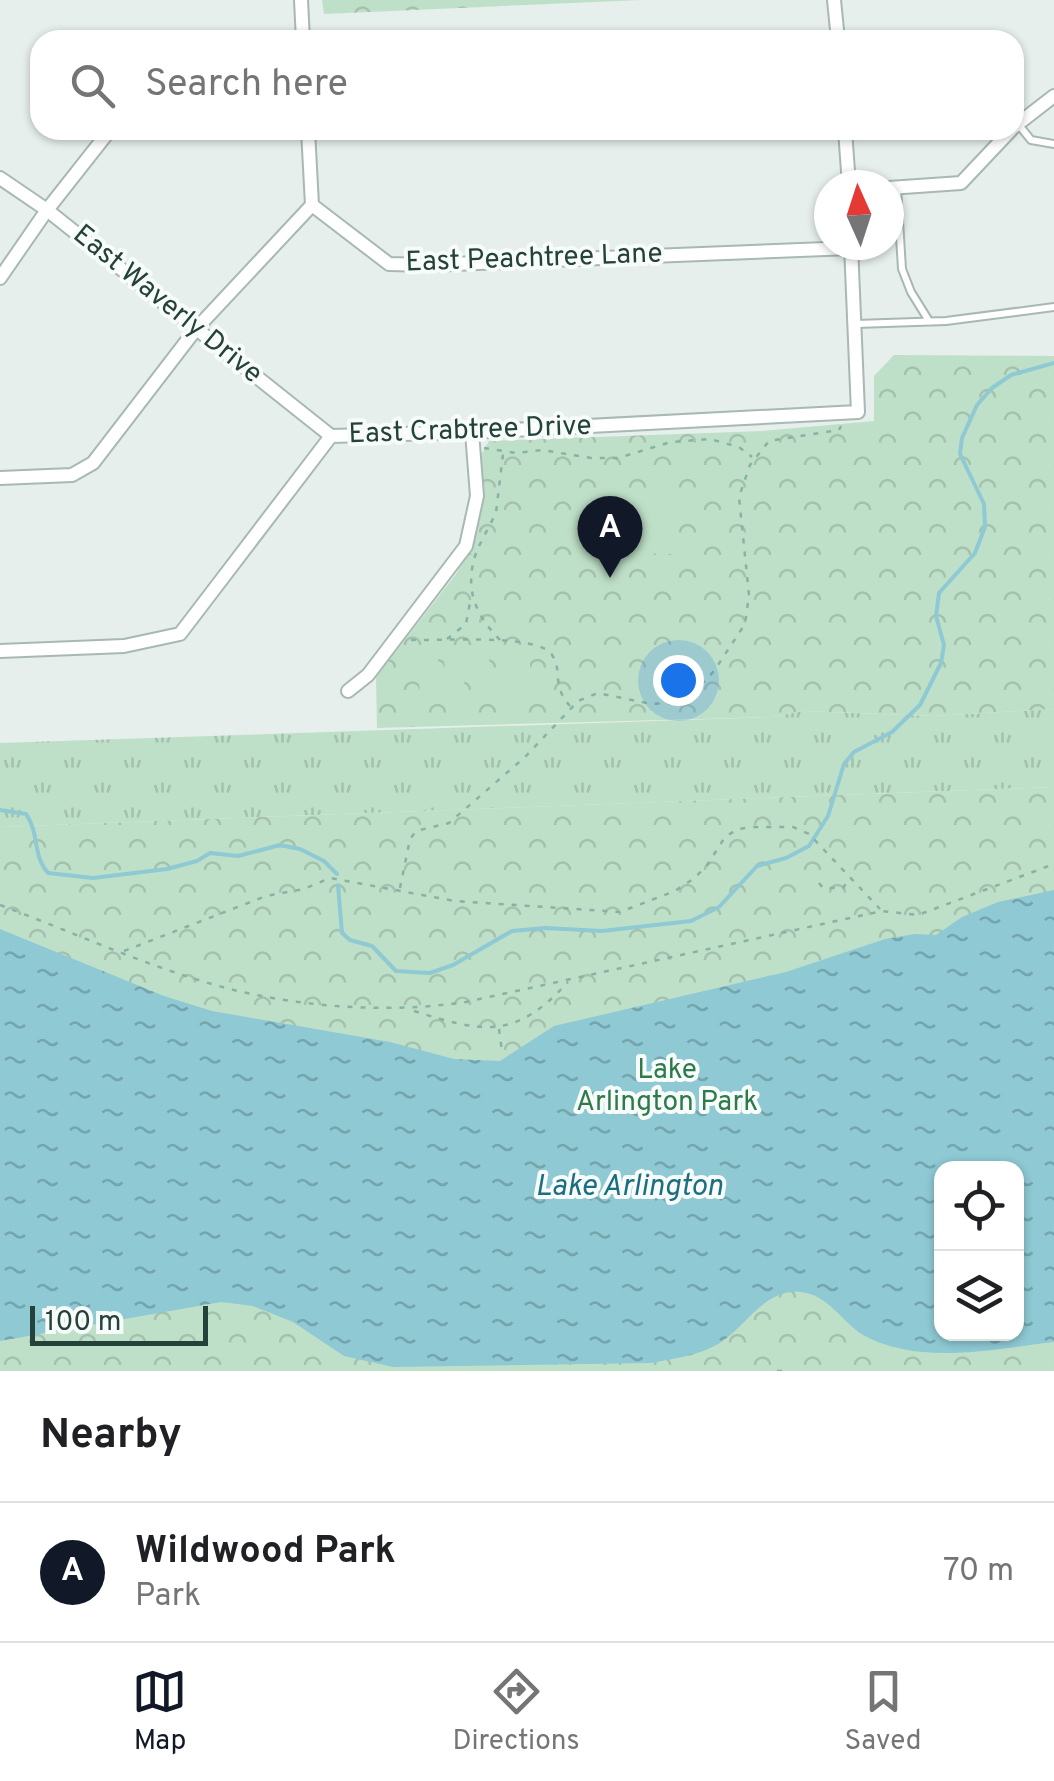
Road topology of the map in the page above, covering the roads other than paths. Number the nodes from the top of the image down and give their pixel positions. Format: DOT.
graph roads {
  1 [pos="301,0"];
  2 [pos="834,0"];
  3 [pos="302,30"];
  4 [pos="837,30"];
  5 [pos="1049,104"];
  6 [pos="1024,119"];
  7 [pos="1024,134"];
  8 [pos="102,140"];
  9 [pos="309,140"];
  10 [pos="846,140"];
  11 [pos="1000,140"];
  12 [pos="1054,144"];
  13 [pos="848,170"];
  14 [pos="0,178"];
  15 [pos="904,187"];
  16 [pos="312,205"];
  17 [pos="47,210"];
  18 [pos="814,249"];
  19 [pos="852,260"];
  20 [pos="901,260"];
  21 [pos="0,278"];
  22 [pos="1054,307"];
  23 [pos="930,322"];
  24 [pos="854,324"];
  25 [pos="196,328"];
  26 [pos="331,436"];
  27 [pos="472,440"];
  28 [pos="0,478"];
  29 [pos="0,651"];
  30 [pos="348,690"];
  1 -- 3 [label="street"];
  2 -- 4 [label="street"];
  5 -- 6 [label="street"];
  7 -- 12 [label="lane"];
  8 -- 17 [label="street"];
  9 -- 16 [label="street"];
  10 -- 13 [label="street"];
  11 -- 15 [label="street"];
  14 -- 17 [label="street, East Waverly Drive"];
  16 -- 18 [label="street, East Peachtree Lane"];
  16 -- 25 [label="street"];
  17 -- 21 [label="street"];
  17 -- 25 [label="street, East Waverly Drive"];
  19 -- 24 [label="street"];
  20 -- 23 [label="lane"];
  22 -- 23 [label="lane"];
  23 -- 24 [label="lane"];
  24 -- 27 [label="street, East Crabtree Drive"];
  25 -- 26 [label="street, East Waverly Drive"];
  25 -- 28 [label="street"];
  26 -- 27 [label="street, East Crabtree Drive"];
  26 -- 29 [label="street, East Crabtree Drive"];
  27 -- 30 [label="street"];
}
